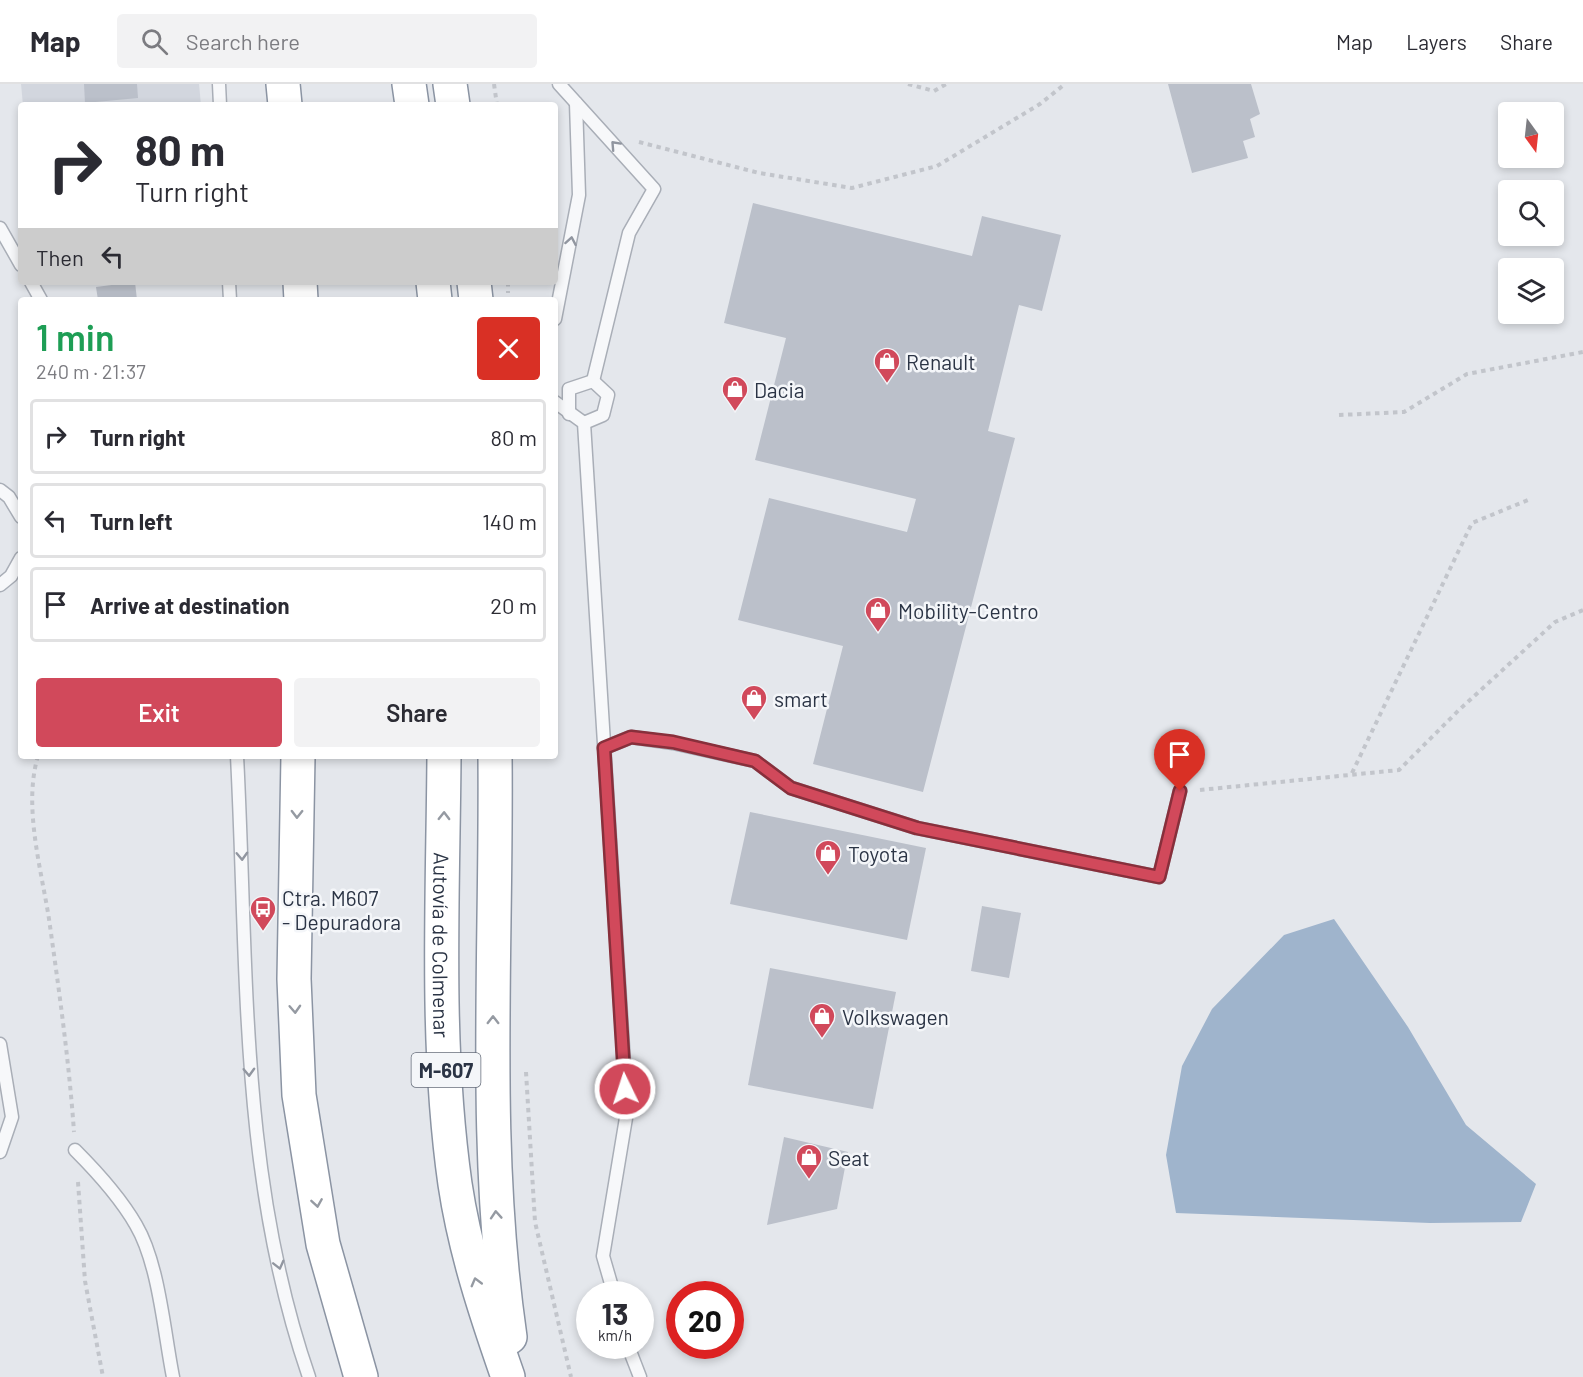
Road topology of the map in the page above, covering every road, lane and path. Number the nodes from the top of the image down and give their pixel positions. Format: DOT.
graph roads {
  1 [pos="219,84"];
  2 [pos="283,84"];
  3 [pos="409,84"];
  4 [pos="450,84"];
  5 [pos="494,84"];
  6 [pos="559,84"];
  7 [pos="908,84"];
  8 [pos="946,84"];
  9 [pos="1065,84"];
  10 [pos="220,102"];
  11 [pos="285,102"];
  12 [pos="412,102"];
  13 [pos="453,102"];
  14 [pos="497,102"];
  15 [pos="576,103"];
  16 [pos="603,132"];
  17 [pos="0,228"];
  18 [pos="18,260"];
  19 [pos="558,304"];
  20 [pos="1583,352"];
  21 [pos="593,381"];
  22 [pos="558,405"];
  23 [pos="569,414"];
  24 [pos="1338,415"];
  25 [pos="584,423"];
  26 [pos="0,490"];
  27 [pos="1528,500"];
  28 [pos="18,512"];
  29 [pos="18,563"];
  30 [pos="0,585"];
  31 [pos="1583,610"];
  32 [pos="604,748"];
  33 [pos="37,759"];
  34 [pos="237,759"];
  35 [pos="298,759"];
  36 [pos="444,759"];
  37 [pos="495,759"];
  38 [pos="1352,773"];
  39 [pos="1180,791"];
  40 [pos="0,1044"];
  41 [pos="525,1062"];
  42 [pos="75,1150"];
  43 [pos="0,1152"];
  44 [pos="610,1281"];
  45 [pos="302,1358"];
  46 [pos="633,1359"];
  47 [pos="103,1377"];
  48 [pos="172,1377"];
  49 [pos="297,1377"];
  50 [pos="309,1377"];
  51 [pos="361,1377"];
  52 [pos="508,1377"];
  53 [pos="516,1377"];
  54 [pos="571,1377"];
  55 [pos="640,1377"];
  1 -- 10 [label="lane"];
  2 -- 11 [label="highway"];
  3 -- 12 [label="highway"];
  4 -- 13 [label="highway"];
  5 -- 14 [label="path"];
  6 -- 15 [label="lane"];
  7 -- 8 [label="path"];
  9 -- 16 [label="path"];
  15 -- 16 [label="lane"];
  19 -- 15 [label="lane, one-way"];
  21 -- 16 [label="lane, one-way"];
  17 -- 18 [label="lane"];
  20 -- 24 [label="path"];
  21 -- 23 [label="lane"];
  21 -- 25 [label="lane"];
  22 -- 23 [label="lane"];
  23 -- 25 [label="lane"];
  25 -- 32 [label="lane"];
  26 -- 28 [label="lane"];
  27 -- 38 [label="path"];
  29 -- 30 [label="lane"];
  31 -- 38 [label="path"];
  32 -- 39 [label="lane"];
  32 -- 44 [label="lane"];
  33 -- 42 [label="path"];
  34 -- 45 [label="lane, one-way"];
  35 -- 51 [label="highway, one-way"];
  52 -- 36 [label="highway, Autovía de Colmenar / M-607, one-way"];
  53 -- 37 [label="highway, one-way"];
  38 -- 39 [label="path"];
  40 -- 43 [label="lane"];
  41 -- 54 [label="path"];
  42 -- 47 [label="path"];
  42 -- 48 [label="lane"];
  45 -- 49 [label="lane"];
  45 -- 50 [label="lane"];
  46 -- 55 [label="lane"];
}
